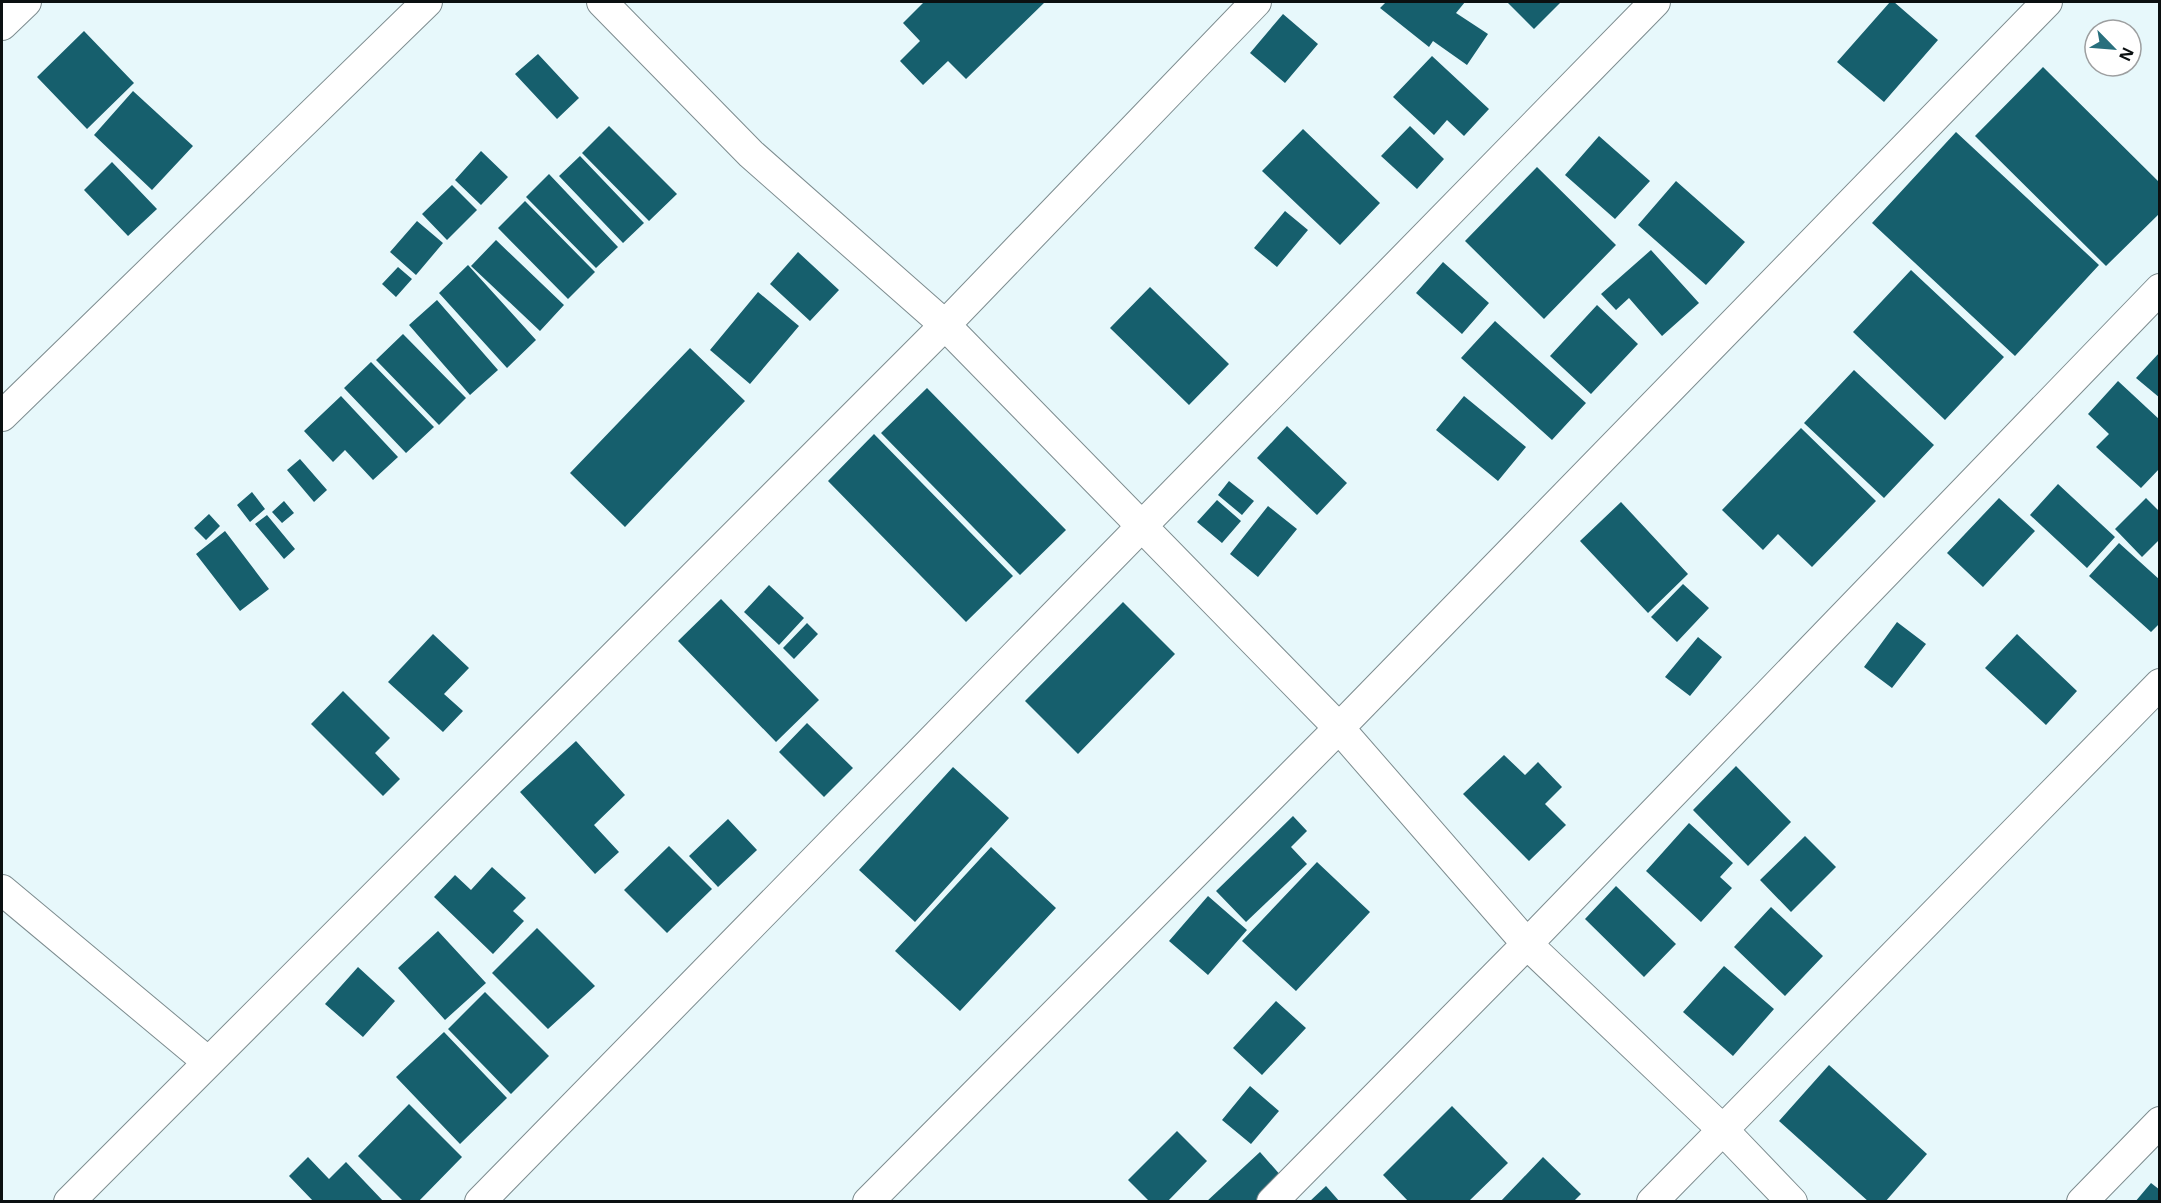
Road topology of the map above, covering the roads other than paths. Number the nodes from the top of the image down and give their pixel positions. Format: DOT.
graph roads {
  1 [pos="26,2"];
  2 [pos="427,2"];
  3 [pos="602,2"];
  4 [pos="1256,2"];
  5 [pos="1656,2"];
  6 [pos="2047,2"];
  7 [pos="2,25"];
  8 [pos="2160,289"];
  9 [pos="945,325"];
  10 [pos="2,416"];
  11 [pos="1140,526"];
  12 [pos="2160,684"];
  13 [pos="1339,728"];
  14 [pos="2,890"];
  15 [pos="1527,944"];
  16 [pos="208,1062"];
  17 [pos="2160,1122"];
  18 [pos="1723,1130"];
  19 [pos="69,1202"];
  20 [pos="480,1202"];
  21 [pos="868,1202"];
  22 [pos="1272,1202"];
  23 [pos="1652,1202"];
  24 [pos="1792,1202"];
  25 [pos="2082,1202"];
  1 -- 7 [label="street"];
  2 -- 10 [label="street"];
  3 -- 9 [label="street"];
  4 -- 9 [label="street"];
  5 -- 11 [label="street"];
  6 -- 13 [label="street"];
  8 -- 15 [label="street"];
  9 -- 11 [label="street"];
  9 -- 16 [label="street"];
  11 -- 13 [label="street"];
  11 -- 20 [label="street"];
  12 -- 18 [label="street"];
  13 -- 15 [label="street"];
  13 -- 21 [label="street"];
  14 -- 16 [label="street"];
  15 -- 18 [label="street"];
  15 -- 22 [label="street"];
  16 -- 19 [label="street"];
  17 -- 25 [label="street"];
  18 -- 23 [label="street"];
  18 -- 24 [label="street"];
}
